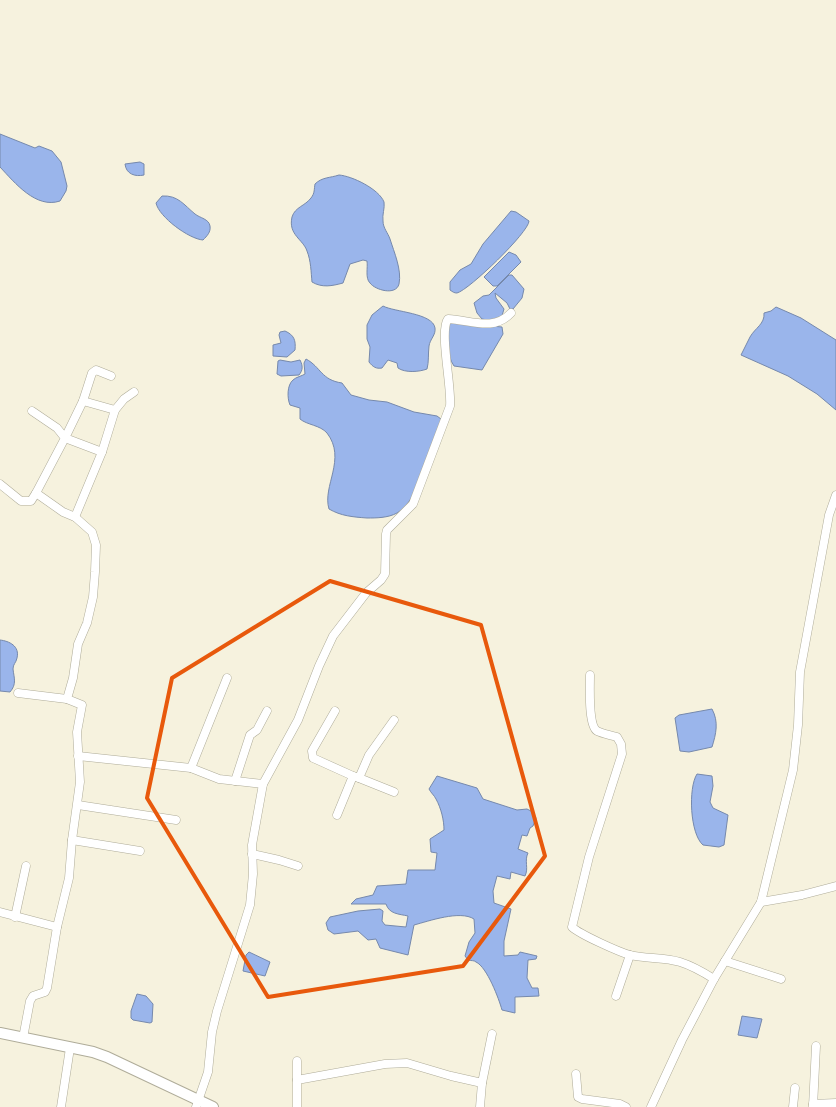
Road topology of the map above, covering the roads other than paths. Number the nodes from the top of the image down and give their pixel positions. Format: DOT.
graph roads {
  1 [pos="511,313"];
  2 [pos="112,376"];
  3 [pos="134,392"];
  4 [pos="83,401"];
  5 [pos="116,410"];
  6 [pos="32,412"];
  7 [pos="66,438"];
  8 [pos="102,452"];
  9 [pos="0,484"];
  10 [pos="36,492"];
  11 [pos="836,495"];
  12 [pos="75,518"];
  13 [pos="590,675"];
  14 [pos="228,678"];
  15 [pos="18,693"];
  16 [pos="67,699"];
  17 [pos="267,711"];
  18 [pos="335,712"];
  19 [pos="394,720"];
  20 [pos="78,756"];
  21 [pos="191,768"];
  22 [pos="356,777"];
  23 [pos="235,781"];
  24 [pos="263,784"];
  25 [pos="394,792"];
  26 [pos="78,805"];
  27 [pos="337,815"];
  28 [pos="176,820"];
  29 [pos="72,840"];
  30 [pos="140,851"];
  31 [pos="252,854"];
  32 [pos="26,866"];
  33 [pos="298,866"];
  34 [pos="836,884"];
  35 [pos="761,902"];
  36 [pos="0,912"];
  37 [pos="16,917"];
  38 [pos="57,927"];
  39 [pos="630,955"];
  40 [pos="725,961"];
  41 [pos="714,979"];
  42 [pos="781,979"];
  43 [pos="616,996"];
  44 [pos="0,1033"];
  45 [pos="492,1034"];
  46 [pos="23,1038"];
  47 [pos="816,1046"];
  48 [pos="70,1048"];
  49 [pos="297,1061"];
  50 [pos="576,1074"];
  51 [pos="297,1080"];
  52 [pos="482,1082"];
  53 [pos="795,1088"];
  54 [pos="836,1103"];
  55 [pos="198,1104"];
  56 [pos="813,1105"];
  57 [pos="60,1107"];
  58 [pos="213,1107"];
  59 [pos="297,1107"];
  60 [pos="480,1107"];
  61 [pos="626,1107"];
  62 [pos="651,1107"];
  63 [pos="793,1107"];
  1 -- 24 [label="street"];
  2 -- 4 [label="street"];
  3 -- 5 [label="street"];
  4 -- 5 [label="street"];
  4 -- 7 [label="street"];
  5 -- 8 [label="street"];
  6 -- 7 [label="street"];
  7 -- 8 [label="street"];
  7 -- 10 [label="street"];
  8 -- 12 [label="street"];
  9 -- 10 [label="street"];
  10 -- 12 [label="street"];
  11 -- 35 [label="street"];
  12 -- 16 [label="street"];
  13 -- 39 [label="street"];
  14 -- 21 [label="street"];
  15 -- 16 [label="street"];
  16 -- 20 [label="street"];
  17 -- 23 [label="street"];
  18 -- 22 [label="street"];
  19 -- 22 [label="street"];
  20 -- 21 [label="street"];
  20 -- 26 [label="street"];
  21 -- 23 [label="street"];
  22 -- 25 [label="street"];
  22 -- 27 [label="street"];
  23 -- 24 [label="street"];
  24 -- 31 [label="street"];
  26 -- 28 [label="street"];
  26 -- 29 [label="street"];
  29 -- 30 [label="street"];
  29 -- 38 [label="street"];
  31 -- 33 [label="street"];
  31 -- 55 [label="street"];
  32 -- 37 [label="street"];
  34 -- 35 [label="street"];
  35 -- 40 [label="street"];
  36 -- 37 [label="street"];
  37 -- 38 [label="street"];
  38 -- 46 [label="street"];
  39 -- 41 [label="street"];
  39 -- 43 [label="street"];
  40 -- 41 [label="street"];
  40 -- 42 [label="street"];
  41 -- 62 [label="street"];
  44 -- 46 [label="main road"];
  45 -- 52 [label="street"];
  46 -- 48 [label="main road"];
  47 -- 56 [label="street"];
  48 -- 55 [label="main road"];
  48 -- 57 [label="street"];
  49 -- 51 [label="street"];
  50 -- 61 [label="street"];
  51 -- 52 [label="street"];
  51 -- 59 [label="street"];
  52 -- 60 [label="street"];
  53 -- 63 [label="street"];
  54 -- 56 [label="street"];
  55 -- 58 [label="main road"];
}
